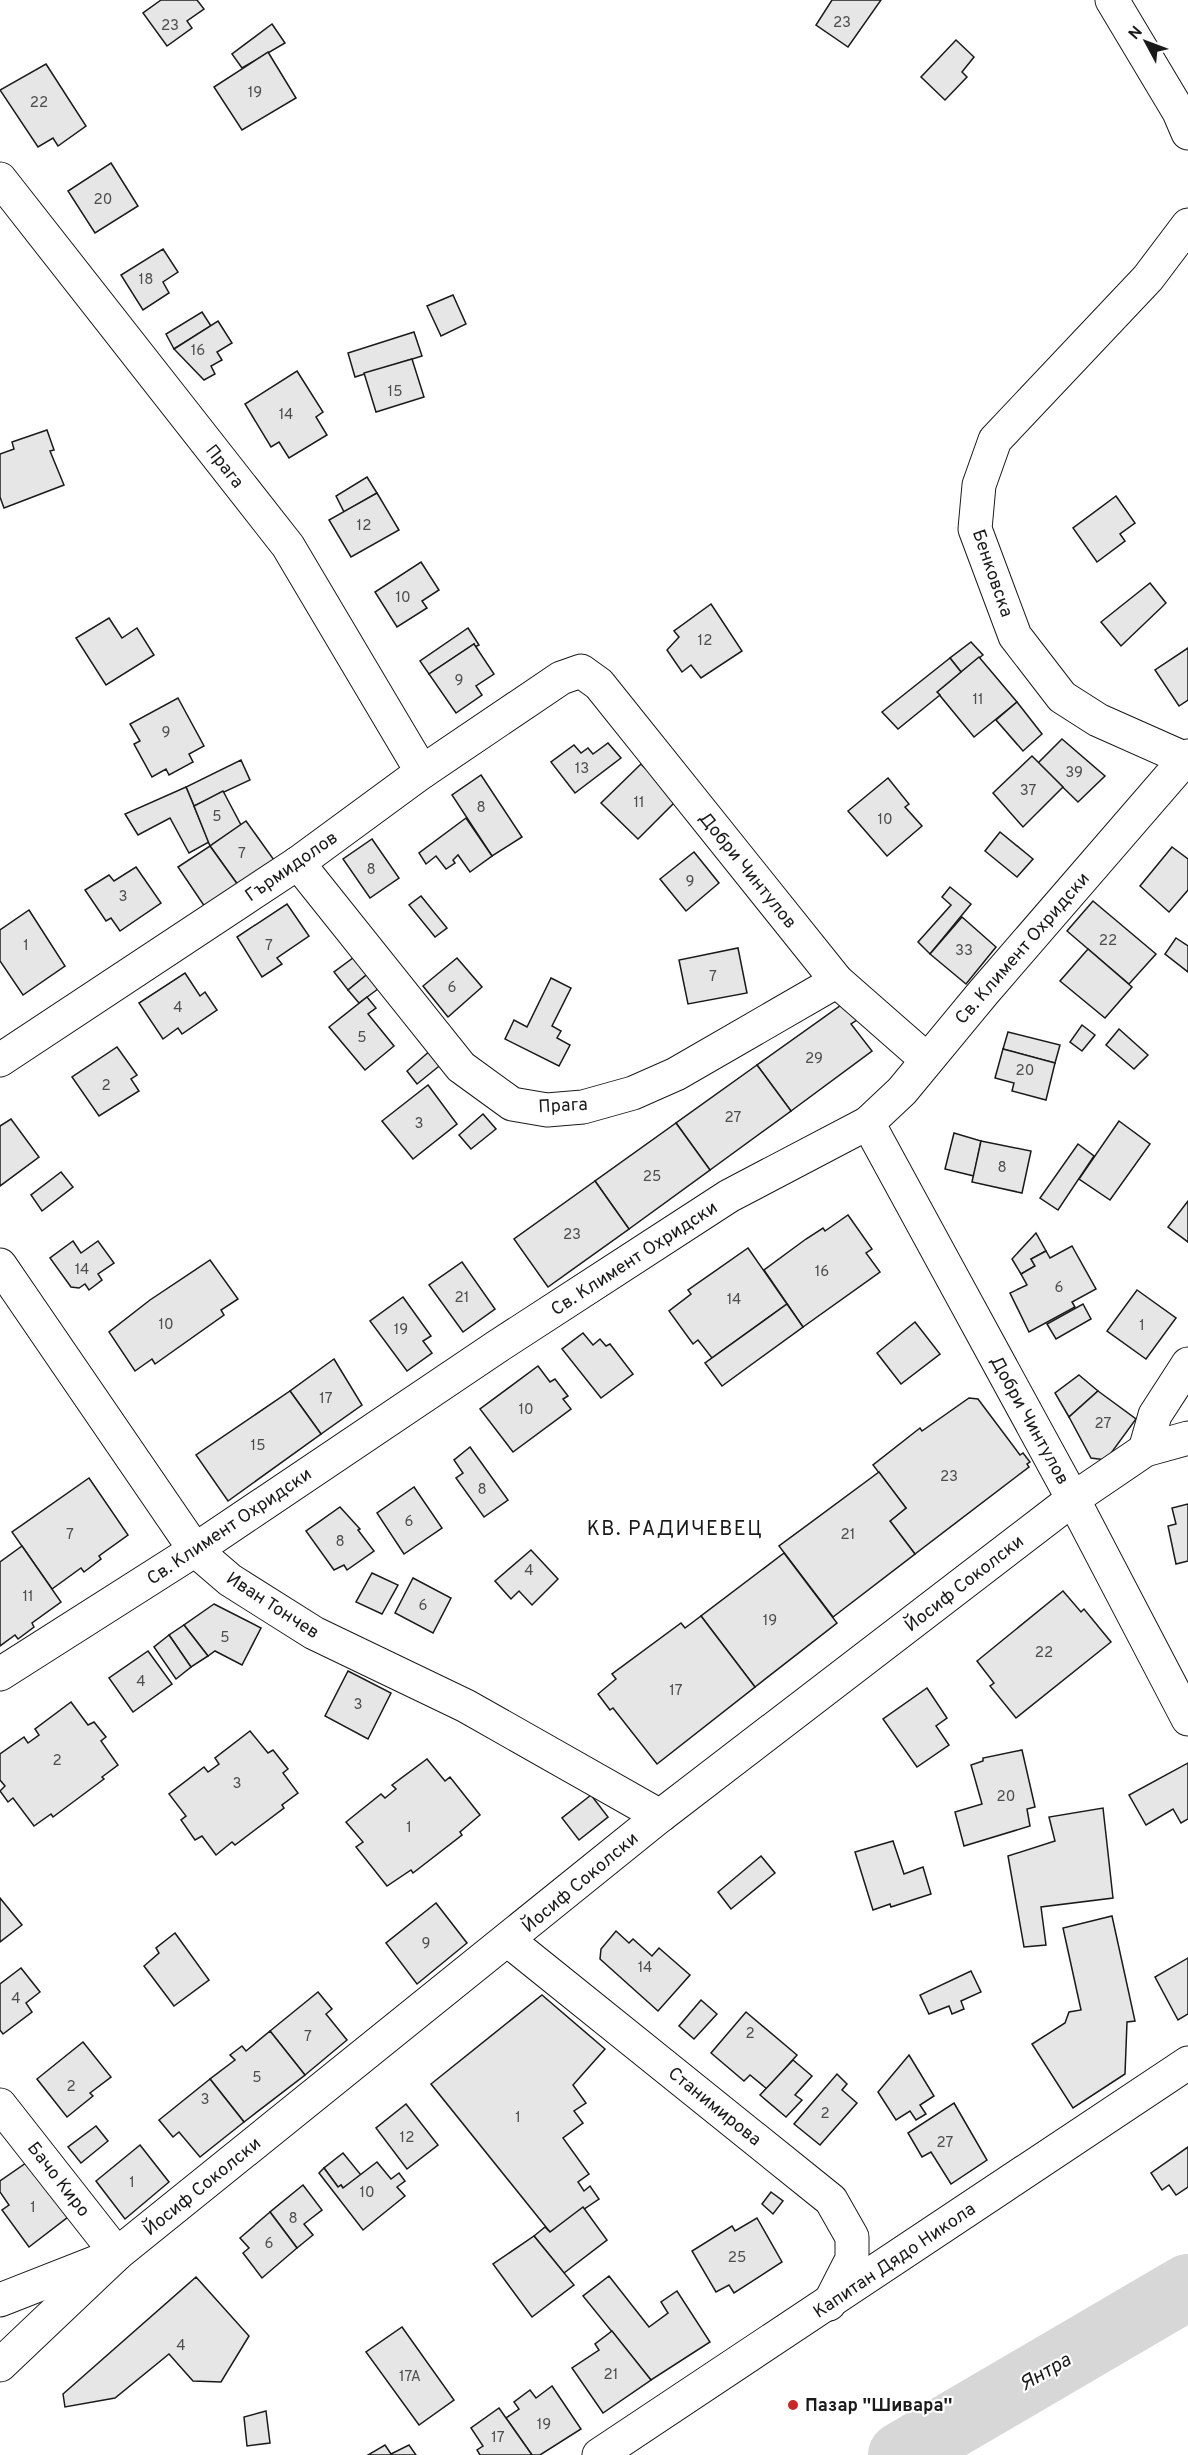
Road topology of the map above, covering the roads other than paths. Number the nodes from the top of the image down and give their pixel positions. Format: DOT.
graph roads {
  1 [pos="1112,0"];
  2 [pos="1188,132"];
  3 [pos="0,178"];
  4 [pos="1188,225"];
  5 [pos="581,671"];
  6 [pos="1187,758"];
  7 [pos="422,771"];
  8 [pos="298,863"];
  9 [pos="837,981"];
  10 [pos="0,1059"];
  11 [pos="927,1059"];
  12 [pos="868,1123"];
  13 [pos="0,1265"];
  14 [pos="1188,1364"];
  15 [pos="1188,1438"];
  16 [pos="1145,1450"];
  17 [pos="1073,1499"];
  18 [pos="195,1550"];
  19 [pos="0,1674"];
  20 [pos="1188,1719"];
  21 [pos="660,1816"];
  22 [pos="509,1941"];
  23 [pos="1188,2063"];
  24 [pos="0,2105"];
  25 [pos="117,2254"];
  26 [pos="0,2300"];
  27 [pos="829,2304"];
  28 [pos="0,2365"];
  29 [pos="599,2455"];
  1 -- 2 [label="street"];
  3 -- 7 [label="street, Прага"];
  4 -- 6 [label="street, Бенковска"];
  5 -- 7 [label="street, Гърмидолов"];
  5 -- 9 [label="street, Добри Чинтулов"];
  6 -- 11 [label="street, Св. Климент Охридски"];
  7 -- 8 [label="street, Гърмидолов"];
  8 -- 9 [label="street, Прага"];
  8 -- 10 [label="street, Гърмидолов"];
  9 -- 11 [label="street, Добри Чинтулов"];
  11 -- 12 [label="street, Св. Климент Охридски"];
  12 -- 17 [label="street, Добри Чинтулов"];
  12 -- 18 [label="street, Св. Климент Охридски"];
  13 -- 18 [label="street, Иван Тончев"];
  14 -- 16 [label="street"];
  15 -- 16 [label="street, Йосиф Соколски"];
  16 -- 17 [label="street, Йосиф Соколски"];
  17 -- 20 [label="street, Добри Чинтулов"];
  17 -- 21 [label="street, Йосиф Соколски"];
  18 -- 19 [label="street, Св. Климент Охридски"];
  18 -- 21 [label="street, Иван Тончев"];
  21 -- 22 [label="street, Йосиф Соколски"];
  22 -- 25 [label="street, Йосиф Соколски"];
  22 -- 27 [label="street, Станимирова"];
  23 -- 27 [label="street, Капитан Дядо Никола"];
  24 -- 25 [label="street, Бачо Киро"];
  25 -- 26 [label="street"];
  25 -- 28 [label="street, Йосиф Соколски"];
  27 -- 29 [label="street, Капитан Дядо Никола"];
}
